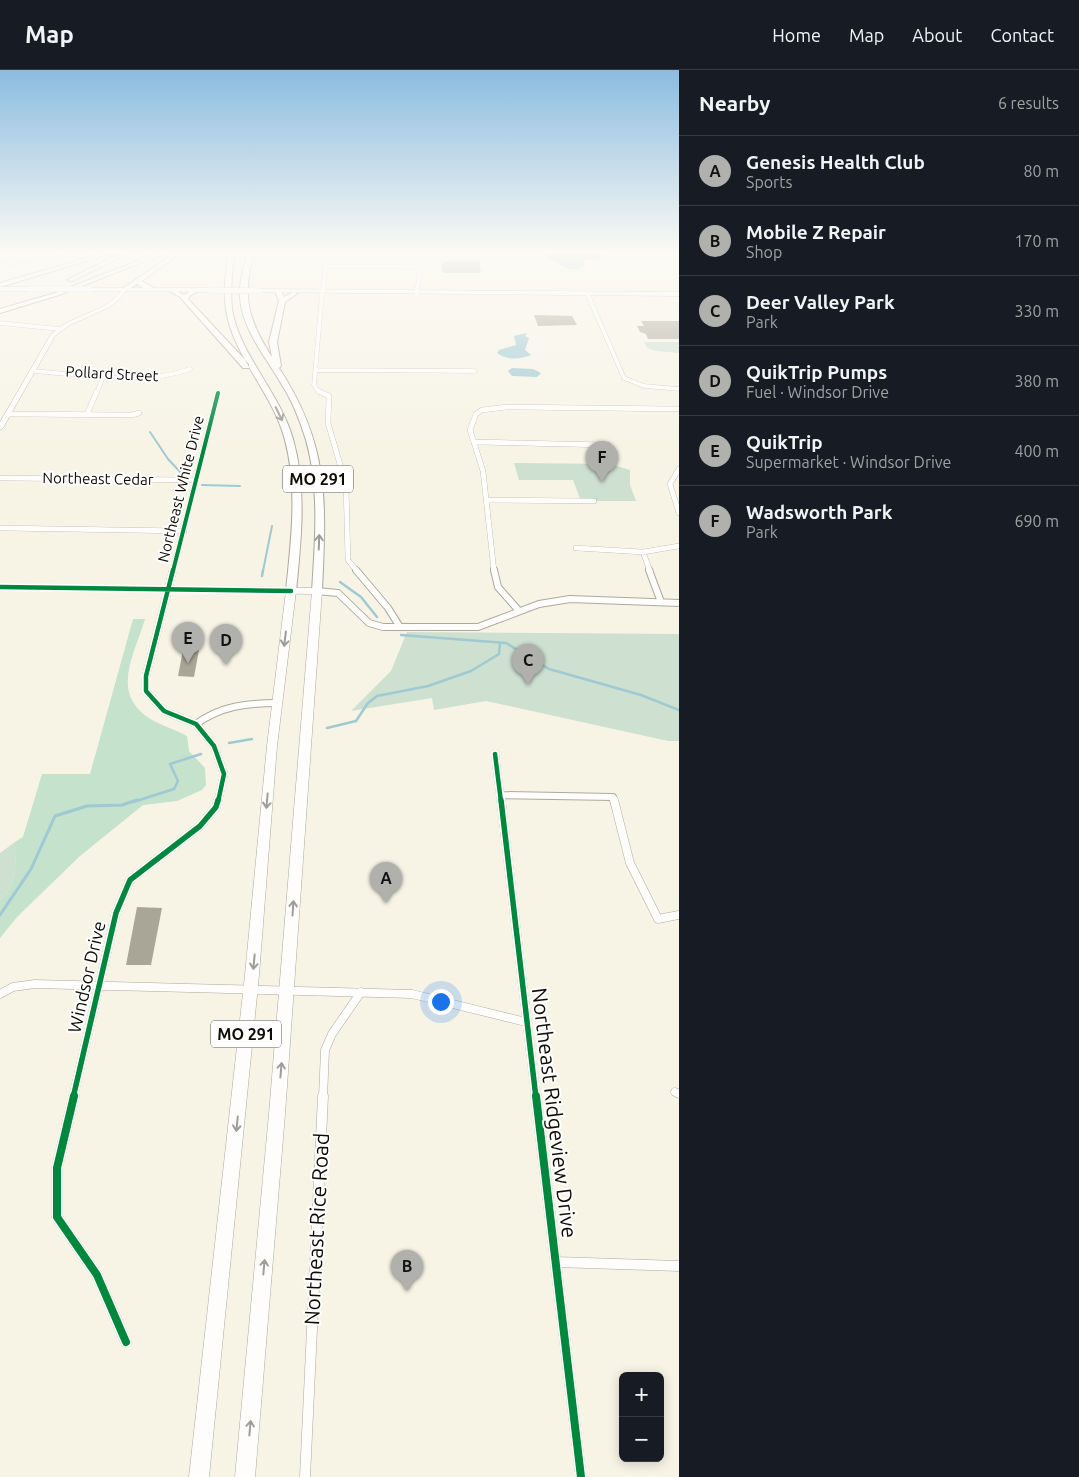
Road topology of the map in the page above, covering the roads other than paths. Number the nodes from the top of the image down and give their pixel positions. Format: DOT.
graph roads {
  1 [pos="84,318"];
  2 [pos="202,318"];
  3 [pos="231,318"];
  4 [pos="247,318"];
  5 [pos="278,318"];
  6 [pos="321,318"];
  7 [pos="598,318"];
  8 [pos="0,323"];
  9 [pos="59,330"];
  10 [pos="190,369"];
  11 [pos="316,370"];
  12 [pos="32,371"];
  13 [pos="475,371"];
  14 [pos="280,376"];
  15 [pos="103,377"];
  16 [pos="679,389"];
  17 [pos="267,390"];
  18 [pos="218,393"];
  19 [pos="679,409"];
  20 [pos="139,413"];
  21 [pos="9,414"];
  22 [pos="88,414"];
  23 [pos="0,428"];
  24 [pos="476,442"];
  25 [pos="608,445"];
  26 [pos="679,469"];
  27 [pos="0,478"];
  28 [pos="196,480"];
  29 [pos="487,500"];
  30 [pos="594,502"];
  31 [pos="679,513"];
  32 [pos="0,528"];
  33 [pos="184,531"];
  34 [pos="679,546"];
  35 [pos="576,548"];
  36 [pos="642,552"];
  37 [pos="0,587"];
  38 [pos="169,590"];
  39 [pos="292,591"];
  40 [pos="317,591"];
  41 [pos="661,602"];
  42 [pos="679,603"];
  43 [pos="519,611"];
  44 [pos="400,627"];
  45 [pos="277,703"];
  46 [pos="196,724"];
  47 [pos="495,754"];
  48 [pos="502,795"];
  49 [pos="679,915"];
  50 [pos="99,985"];
  51 [pos="251,989"];
  52 [pos="287,990"];
  53 [pos="362,992"];
  54 [pos="0,994"];
  55 [pos="526,1022"];
  56 [pos="556,1262"];
  57 [pos="679,1266"];
  58 [pos="126,1342"];
  59 [pos="199,1477"];
  60 [pos="246,1477"];
  61 [pos="305,1477"];
  62 [pos="581,1477"];
  1 -- 9 [label="main road"];
  2 -- 17 [label="highway"];
  3 -- 17 [label="highway, MO 291"];
  4 -- 14 [label="highway, MO 291"];
  5 -- 14 [label="highway"];
  6 -- 11 [label="street"];
  7 -- 16 [label="street"];
  8 -- 9 [label="street"];
  9 -- 12 [label="main road"];
  10 -- 15 [label="street, Pollard Street"];
  11 -- 13 [label="street"];
  11 -- 44 [label="street"];
  12 -- 15 [label="street, Pollard Street"];
  12 -- 21 [label="main road"];
  40 -- 14 [label="highway, MO 291, one-way"];
  15 -- 22 [label="street"];
  17 -- 39 [label="highway, MO 291, one-way"];
  18 -- 28 [label="street, Northeast White Drive"];
  19 -- 24 [label="street"];
  20 -- 22 [label="street"];
  21 -- 22 [label="street"];
  21 -- 23 [label="main road"];
  24 -- 25 [label="street"];
  24 -- 29 [label="street"];
  26 -- 31 [label="street"];
  27 -- 28 [label="street, Northeast Cedar"];
  28 -- 33 [label="street, Northeast White Drive"];
  29 -- 30 [label="street"];
  29 -- 43 [label="street"];
  32 -- 33 [label="street"];
  33 -- 38 [label="street, Northeast White Drive"];
  34 -- 36 [label="street"];
  35 -- 36 [label="street"];
  36 -- 41 [label="street"];
  37 -- 38 [label="main road"];
  38 -- 39 [label="main road"];
  38 -- 46 [label="street, Windsor Drive"];
  39 -- 40 [label="main road"];
  39 -- 45 [label="main road, MO 291, one-way"];
  40 -- 44 [label="street"];
  52 -- 40 [label="main road, MO 291, one-way"];
  41 -- 42 [label="street"];
  41 -- 43 [label="street"];
  43 -- 44 [label="street"];
  45 -- 46 [label="street"];
  45 -- 51 [label="main road, MO 291, one-way"];
  46 -- 50 [label="street, Windsor Drive"];
  47 -- 48 [label="street, Northeast Ridgeview Drive"];
  48 -- 49 [label="street"];
  48 -- 55 [label="street, Northeast Ridgeview Drive"];
  50 -- 51 [label="street"];
  50 -- 54 [label="street"];
  50 -- 58 [label="street, Windsor Drive"];
  51 -- 52 [label="street"];
  51 -- 59 [label="main road, MO 291, one-way"];
  52 -- 53 [label="street"];
  60 -- 52 [label="main road, MO 291, one-way"];
  53 -- 55 [label="street"];
  53 -- 61 [label="street, Northeast Rice Road"];
  55 -- 56 [label="street, Northeast Ridgeview Drive"];
  56 -- 57 [label="street"];
  56 -- 62 [label="street, Northeast Ridgeview Drive"];
}
